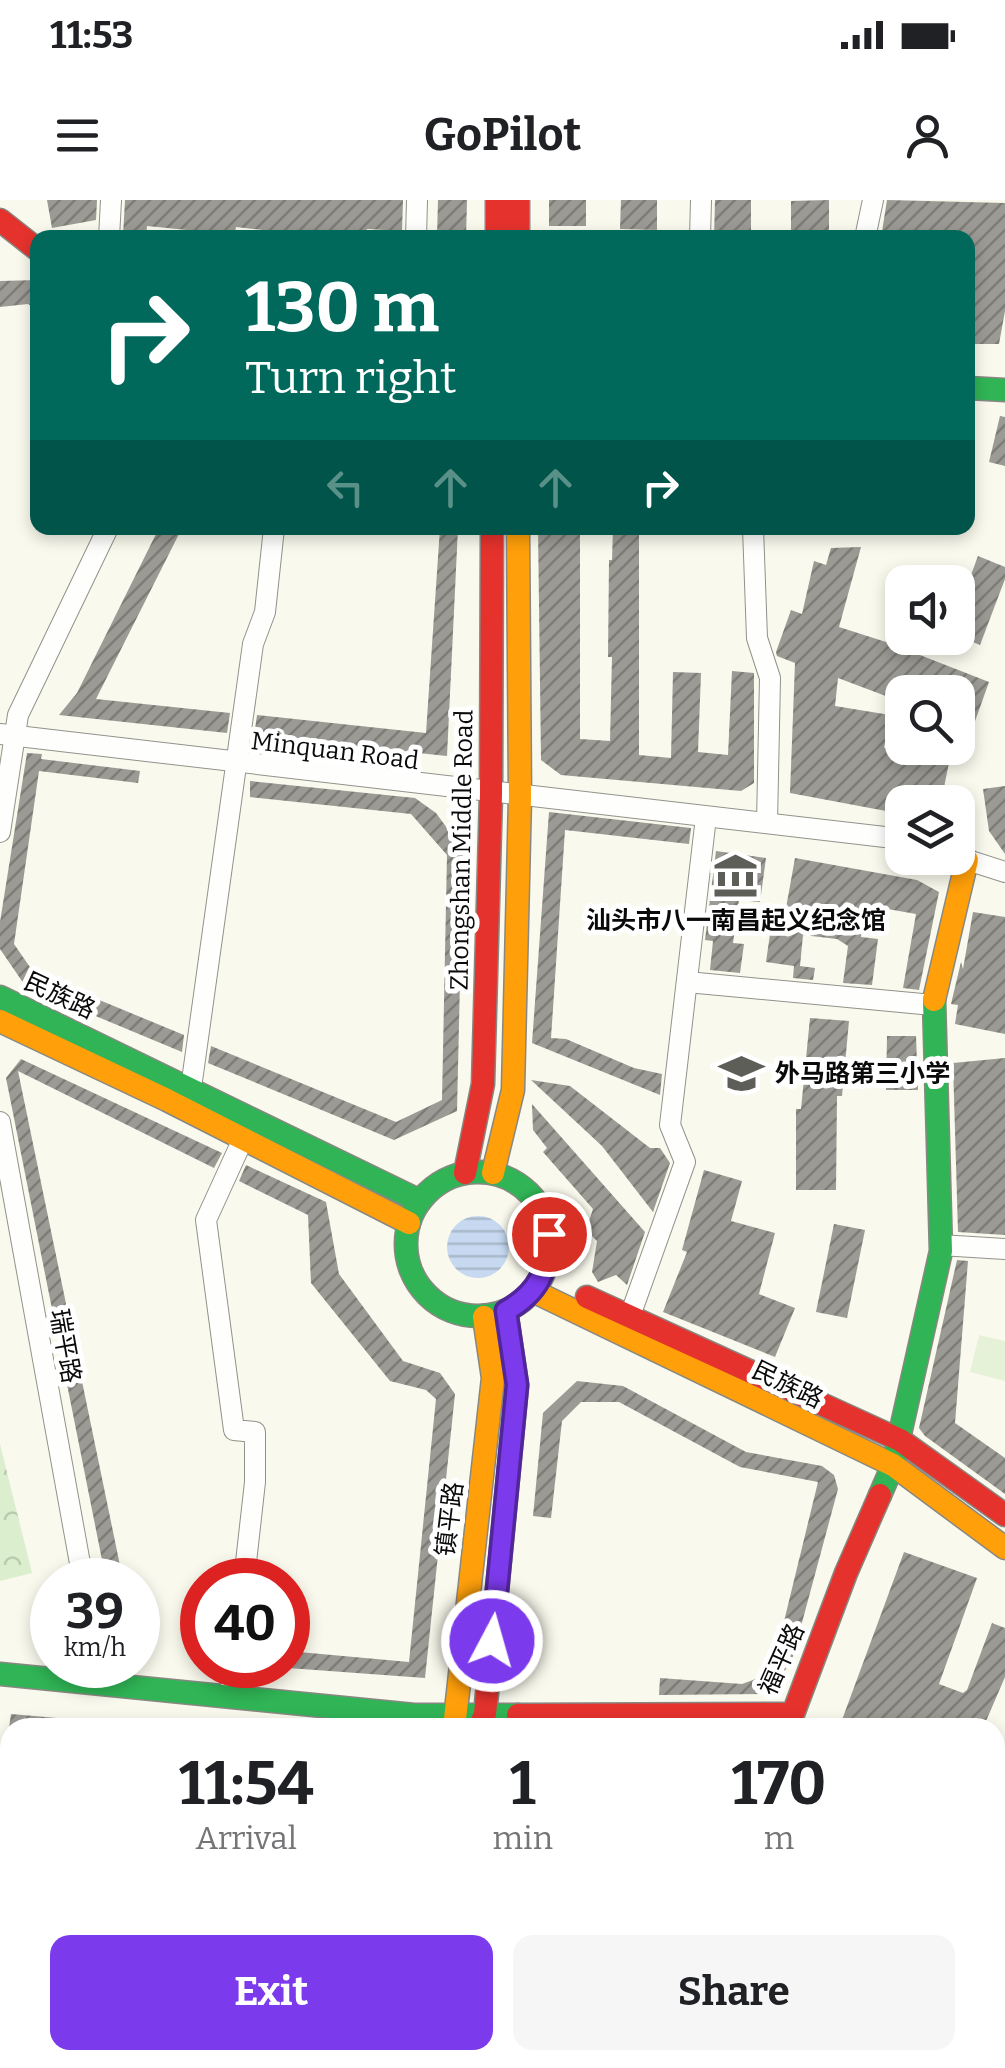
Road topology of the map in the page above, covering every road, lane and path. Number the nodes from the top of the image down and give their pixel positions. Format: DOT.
graph roads {
  1 [pos="111,200"];
  2 [pos="418,200"];
  3 [pos="496,200"];
  4 [pos="518,200"];
  5 [pos="701,200"];
  6 [pos="873,200"];
  7 [pos="0,220"];
  8 [pos="109,230"];
  9 [pos="416,230"];
  10 [pos="497,230"];
  11 [pos="518,230"];
  12 [pos="700,230"];
  13 [pos="867,230"];
  14 [pos="30,244"];
  15 [pos="975,388"];
  16 [pos="1005,390"];
  17 [pos="105,535"];
  18 [pos="273,535"];
  19 [pos="492,535"];
  20 [pos="518,535"];
  21 [pos="754,535"];
  22 [pos="7,736"];
  23 [pos="238,764"];
  24 [pos="491,794"];
  25 [pos="520,797"];
  26 [pos="706,817"];
  27 [pos="766,823"];
  28 [pos="0,832"];
  29 [pos="885,837"];
  30 [pos="975,863"];
  31 [pos="1005,872"];
  32 [pos="959,875"];
  33 [pos="687,982"];
  34 [pos="0,997"];
  35 [pos="934,1005"];
  36 [pos="0,1021"];
  37 [pos="191,1088"];
  38 [pos="0,1122"];
  39 [pos="244,1139"];
  40 [pos="465,1173"];
  41 [pos="493,1173"];
  42 [pos="420,1201"];
  43 [pos="409,1222"];
  44 [pos="940,1245"];
  45 [pos="1005,1249"];
  46 [pos="538,1284"];
  47 [pos="495,1314"];
  48 [pos="630,1316"];
  49 [pos="900,1440"];
  50 [pos="892,1465"];
  51 [pos="1005,1515"];
  52 [pos="1005,1548"];
  53 [pos="79,1558"];
  54 [pos="246,1558"];
  55 [pos="0,1674"];
  56 [pos="30,1674"];
  57 [pos="160,1684"];
  58 [pos="231,1688"];
  59 [pos="230,1696"];
  60 [pos="427,1718"];
  61 [pos="454,1718"];
  62 [pos="482,1718"];
  63 [pos="792,1718"];
  1 -- 8 [label="street"];
  2 -- 9 [label="street"];
  3 -- 10 [label="street"];
  4 -- 11 [label="street"];
  5 -- 12 [label="street"];
  6 -- 13 [label="street"];
  7 -- 14 [label="street"];
  15 -- 16 [label="street"];
  17 -- 22 [label="street"];
  18 -- 23 [label="street"];
  19 -- 24 [label="street, Zhongshan Middle Road"];
  20 -- 25 [label="street"];
  21 -- 27 [label="street"];
  22 -- 23 [label="street, Minquan Road"];
  22 -- 28 [label="street"];
  23 -- 24 [label="street, Minquan Road"];
  23 -- 37 [label="street"];
  24 -- 25 [label="street, Minquan Road"];
  24 -- 40 [label="street, Zhongshan Middle Road"];
  25 -- 26 [label="street, Minquan Road"];
  25 -- 41 [label="street"];
  26 -- 27 [label="street, Minquan Road"];
  26 -- 33 [label="street"];
  27 -- 29 [label="street, Minquan Road"];
  30 -- 31 [label="street"];
  32 -- 35 [label="street, 福平路"];
  33 -- 35 [label="street"];
  33 -- 48 [label="street"];
  34 -- 37 [label="street, 民族路"];
  35 -- 44 [label="street, 福平路"];
  36 -- 39 [label="street, 民族路"];
  37 -- 42 [label="street, 民族路"];
  38 -- 53 [label="street, 瑞平路"];
  39 -- 43 [label="street, 民族路"];
  39 -- 54 [label="street"];
  40 -- 41 [label="street"];
  40 -- 42 [label="street"];
  41 -- 46 [label="street"];
  42 -- 43 [label="street"];
  43 -- 47 [label="street"];
  44 -- 45 [label="street"];
  44 -- 49 [label="street, 福平路"];
  46 -- 47 [label="street"];
  46 -- 48 [label="street, 民族路"];
  46 -- 50 [label="street, 民族路"];
  47 -- 61 [label="street, 镇平路"];
  47 -- 62 [label="street"];
  48 -- 49 [label="street, 民族路"];
  49 -- 50 [label="street, 福平路"];
  49 -- 51 [label="street, 民族路"];
  50 -- 52 [label="street, 民族路"];
  50 -- 63 [label="street, 福平路"];
  55 -- 56 [label="street, 福平路"];
  57 -- 59 [label="street, 福平路"];
  58 -- 59 [label="street"];
  59 -- 60 [label="street, 福平路"];
}
